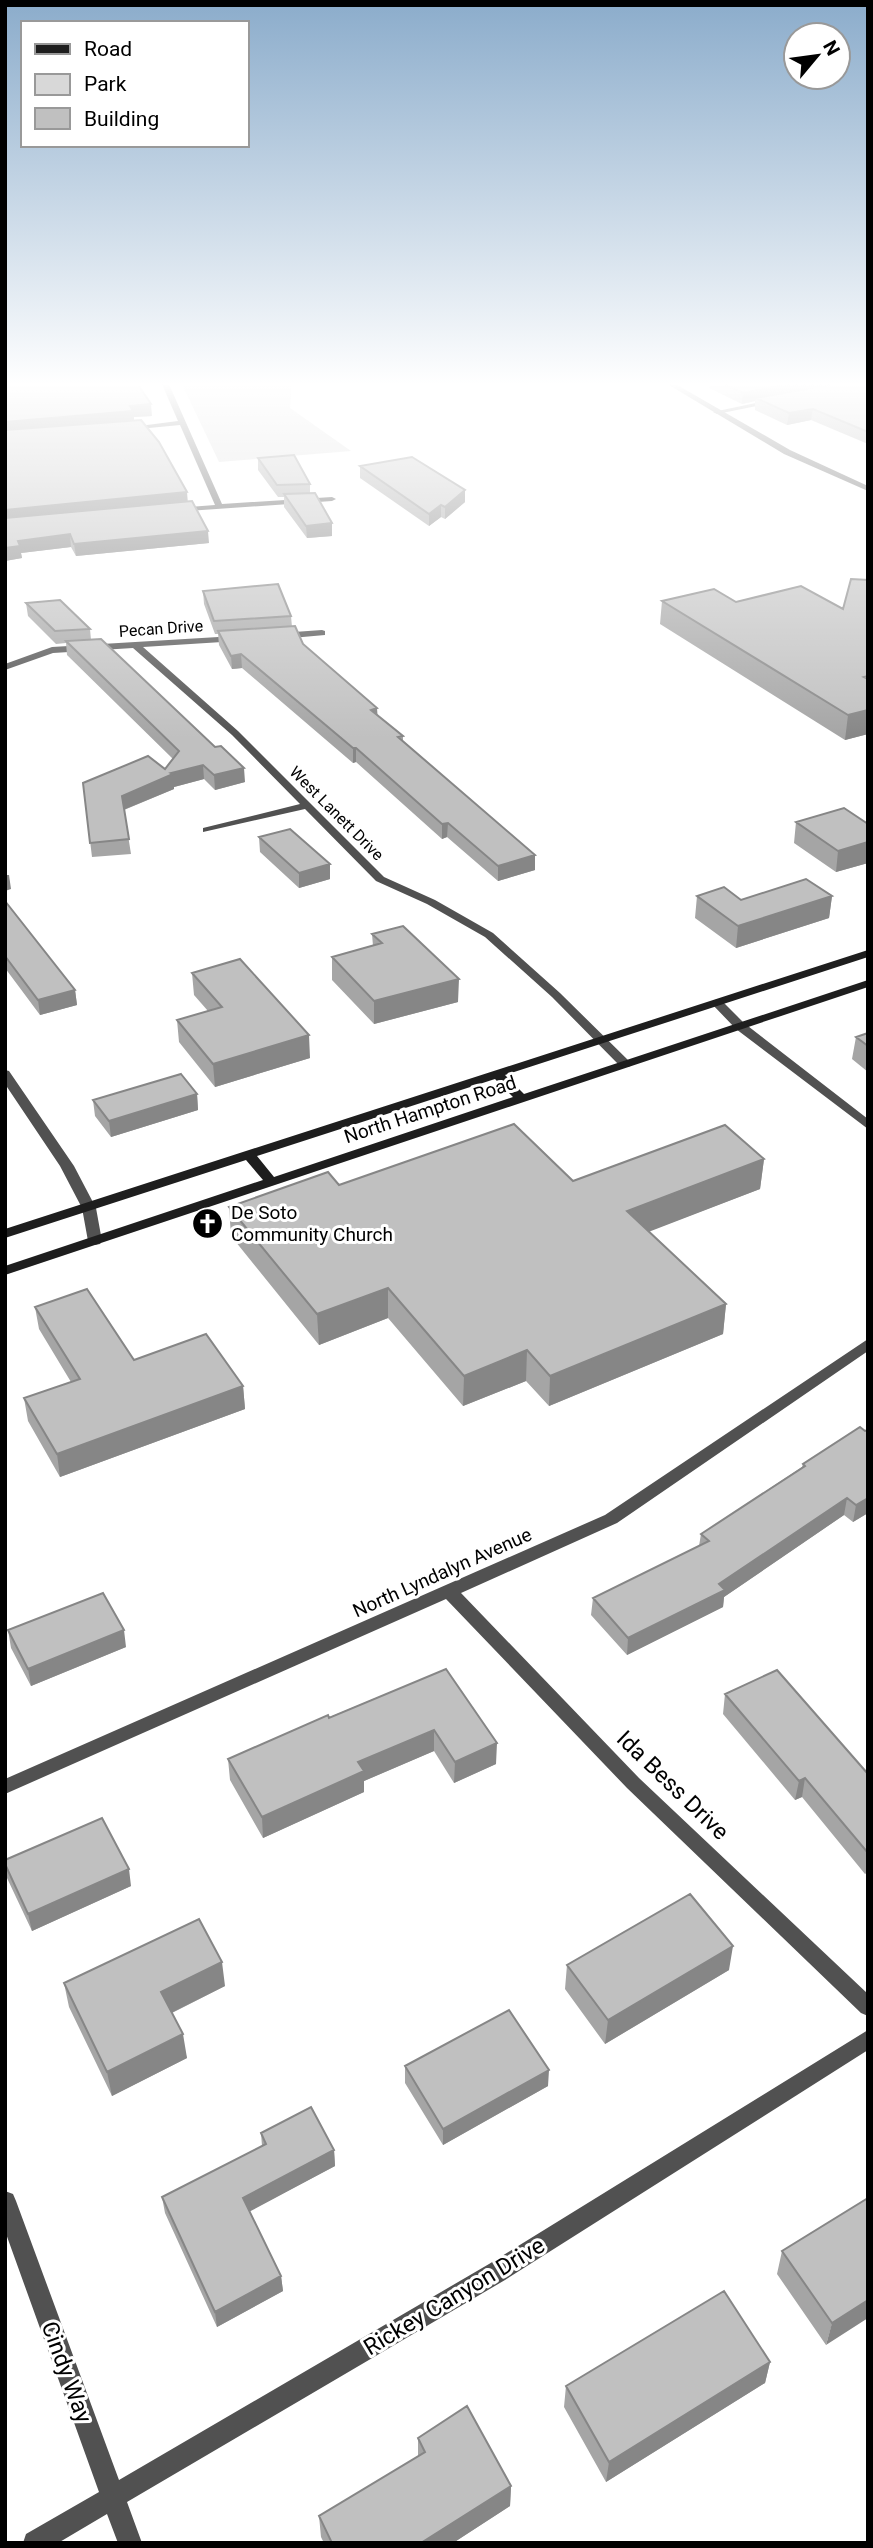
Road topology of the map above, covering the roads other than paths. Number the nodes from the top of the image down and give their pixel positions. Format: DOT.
graph roads {
  1 [pos="217,501"];
  2 [pos="301,501"];
  3 [pos="219,506"];
  4 [pos="165,511"];
  5 [pos="322,634"];
  6 [pos="268,637"];
  7 [pos="242,639"];
  8 [pos="135,645"];
  9 [pos="5,667"];
  10 [pos="308,805"];
  11 [pos="207,830"];
  12 [pos="868,953"];
  13 [pos="868,983"];
  14 [pos="717,1003"];
  15 [pos="740,1026"];
  16 [pos="602,1040"];
  17 [pos="625,1064"];
  18 [pos="5,1074"];
  19 [pos="498,1074"];
  20 [pos="522,1099"];
  21 [pos="868,1125"];
  22 [pos="250,1156"];
  23 [pos="272,1182"];
  24 [pos="89,1208"];
  25 [pos="5,1234"];
  26 [pos="95,1241"];
  27 [pos="5,1271"];
  28 [pos="868,1343"];
  29 [pos="450,1592"];
  30 [pos="5,1787"];
  31 [pos="868,2007"];
  32 [pos="868,2039"];
  33 [pos="5,2201"];
  34 [pos="112,2496"];
  35 [pos="35,2543"];
  36 [pos="130,2543"];
  1 -- 3 [label="street"];
  2 -- 3 [label="street"];
  3 -- 4 [label="street"];
  5 -- 6 [label="street"];
  7 -- 8 [label="street, Pecan Drive"];
  8 -- 9 [label="street, Pecan Drive"];
  8 -- 10 [label="street, West Lanett Drive"];
  10 -- 11 [label="street"];
  10 -- 16 [label="street, West Lanett Drive"];
  12 -- 14 [label="main road, North Hampton Road"];
  13 -- 15 [label="main road, North Hampton Road"];
  14 -- 15 [label="street"];
  14 -- 16 [label="main road, North Hampton Road"];
  15 -- 17 [label="main road, North Hampton Road"];
  15 -- 21 [label="street"];
  16 -- 17 [label="street, West Lanett Drive"];
  16 -- 19 [label="main road, North Hampton Road"];
  17 -- 20 [label="main road, North Hampton Road"];
  18 -- 24 [label="street"];
  19 -- 20 [label="main road"];
  19 -- 22 [label="main road, North Hampton Road"];
  20 -- 23 [label="main road, North Hampton Road"];
  22 -- 23 [label="main road"];
  22 -- 24 [label="main road, North Hampton Road"];
  23 -- 26 [label="main road, North Hampton Road"];
  24 -- 25 [label="main road, North Hampton Road"];
  24 -- 26 [label="street"];
  26 -- 27 [label="main road, North Hampton Road"];
  28 -- 29 [label="street, North Lyndalyn Avenue"];
  29 -- 30 [label="street, North Lyndalyn Avenue"];
  29 -- 31 [label="street, Ida Bess Drive"];
  32 -- 34 [label="street, Rickey Canyon Drive"];
  33 -- 34 [label="street, Cindy Way"];
  34 -- 35 [label="street, Rickey Canyon Drive"];
  34 -- 36 [label="street, Cindy Way"];
}
